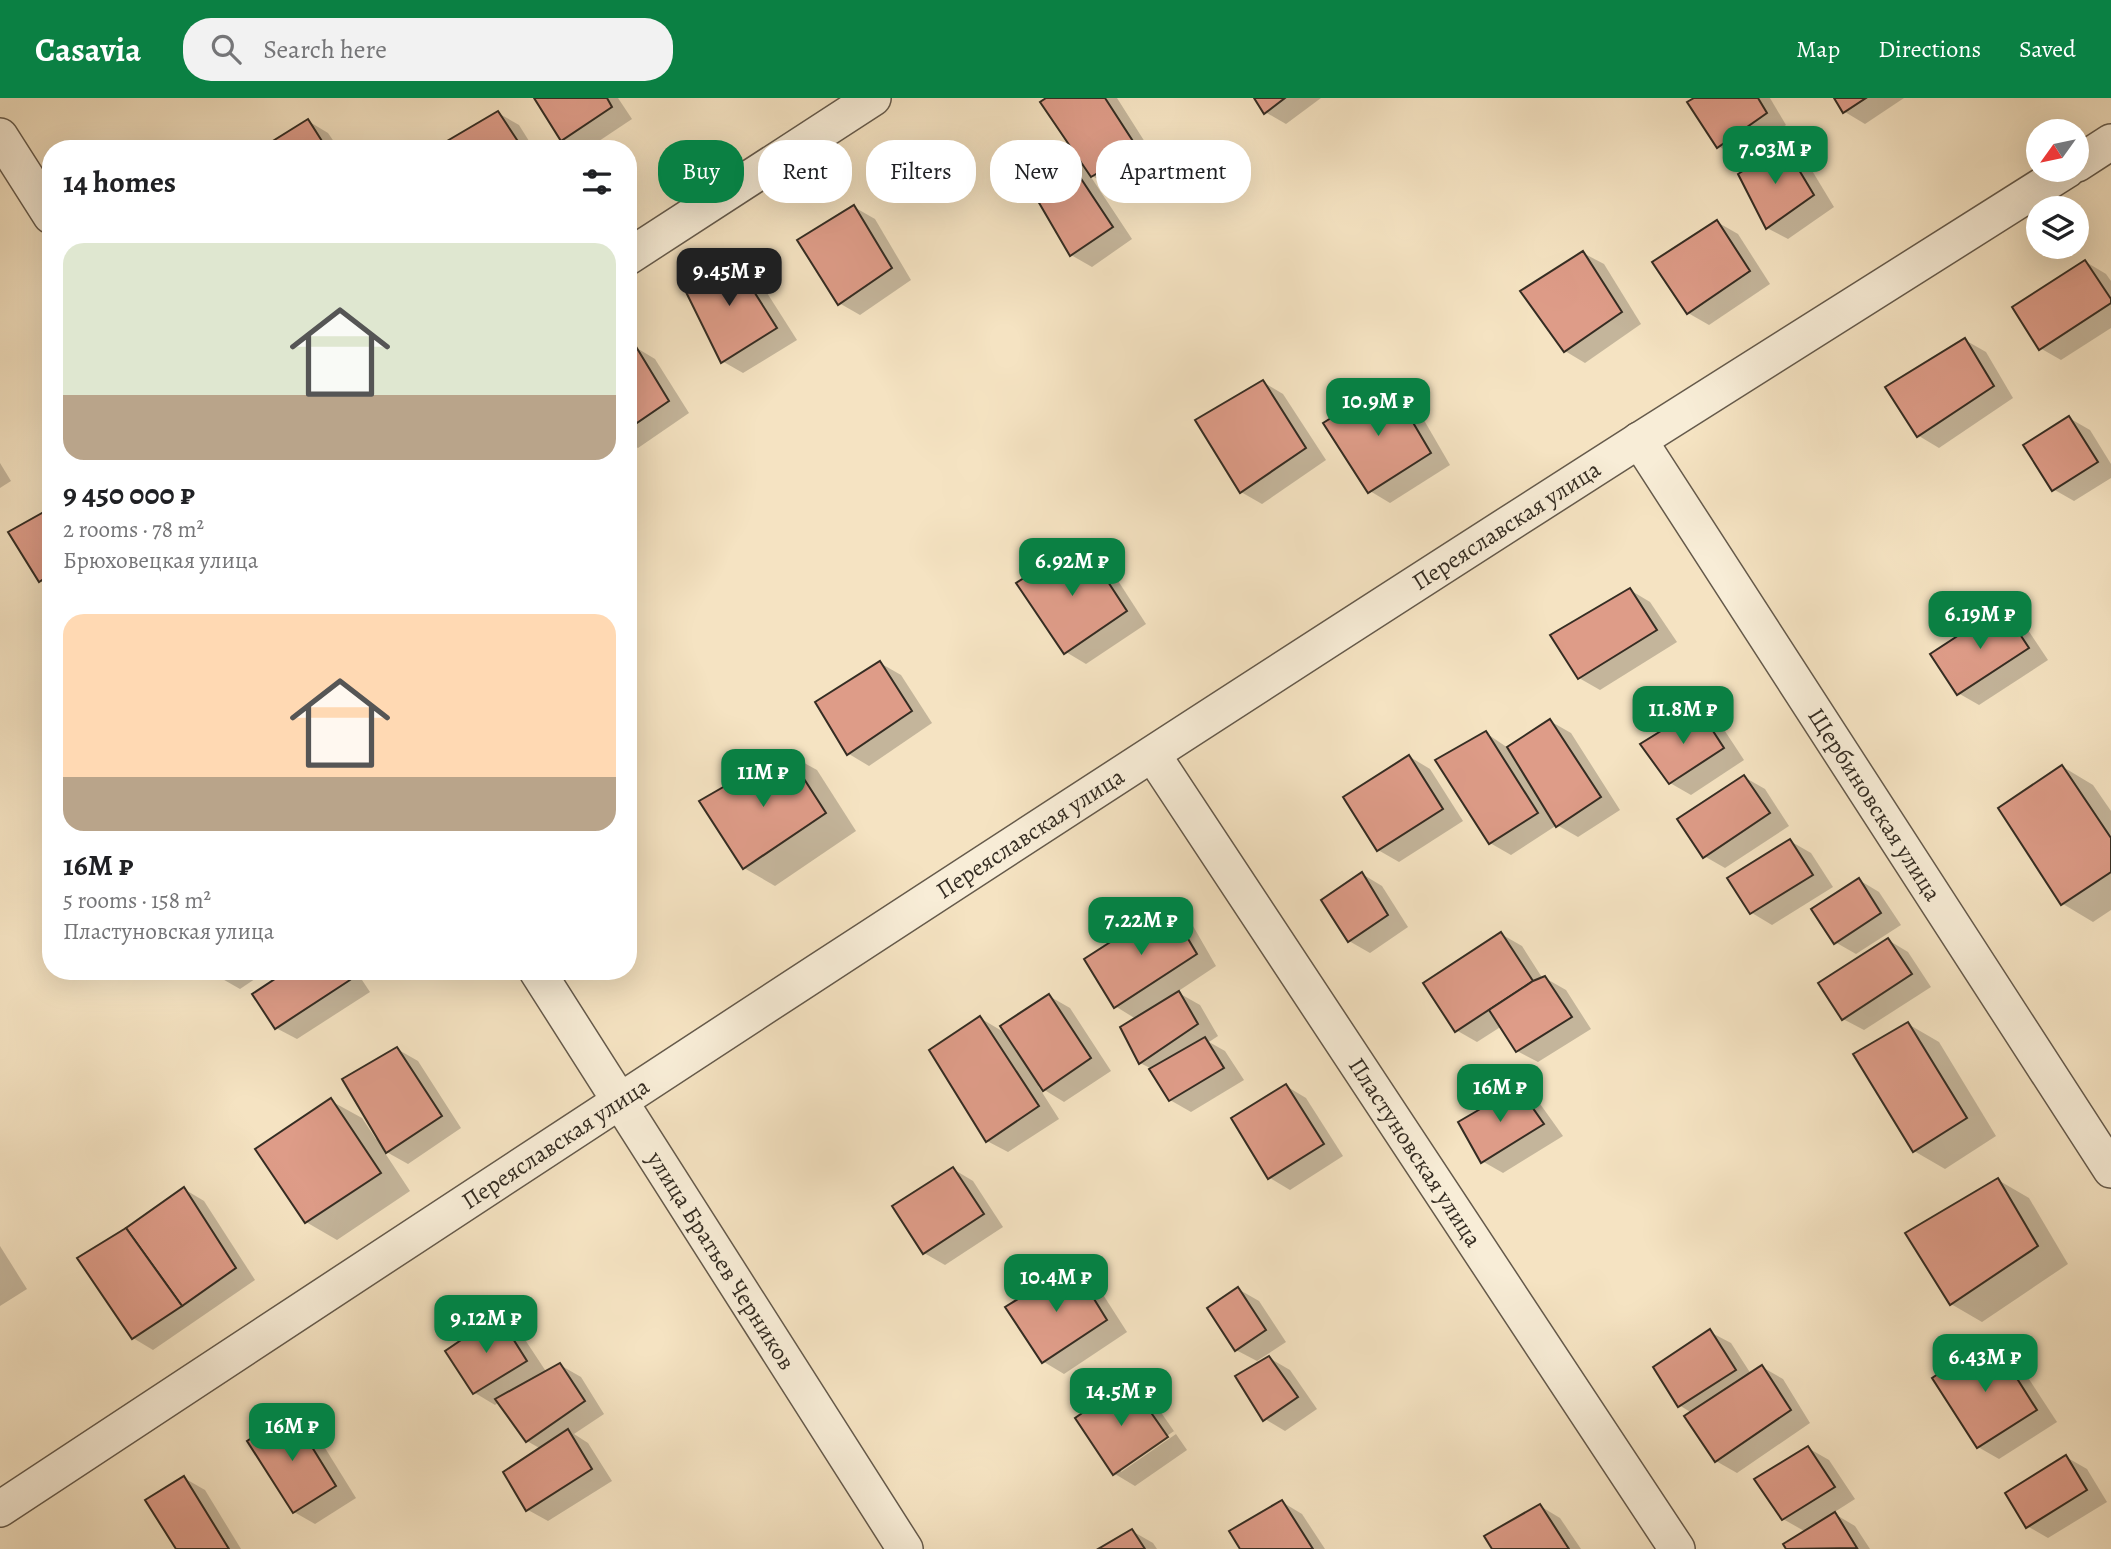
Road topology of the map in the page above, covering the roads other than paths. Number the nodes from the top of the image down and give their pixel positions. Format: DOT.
graph roads {
  1 [pos="873,98"];
  2 [pos="0,136"];
  3 [pos="2111,142"];
  4 [pos="2090,155"];
  5 [pos="2048,182"];
  6 [pos="42,202"];
  7 [pos="637,251"];
  8 [pos="1639,440"];
  9 [pos="1153,755"];
  10 [pos="543,980"];
  11 [pos="621,1100"];
  12 [pos="2111,1170"];
  13 [pos="0,1509"];
  14 [pos="905,1549"];
  15 [pos="1678,1549"];
  1 -- 7 [label="street"];
  2 -- 6 [label="street"];
  3 -- 4 [label="street"];
  5 -- 8 [label="street, Переяславская улица"];
  8 -- 9 [label="street, Переяславская улица"];
  8 -- 12 [label="street, Щербиновская улица"];
  9 -- 11 [label="street, Переяславская улица"];
  9 -- 15 [label="street, Пластуновская улица"];
  10 -- 11 [label="street, улица Братьев Черников"];
  11 -- 13 [label="street, Переяславская улица"];
  11 -- 14 [label="street, улица Братьев Черников"];
}
